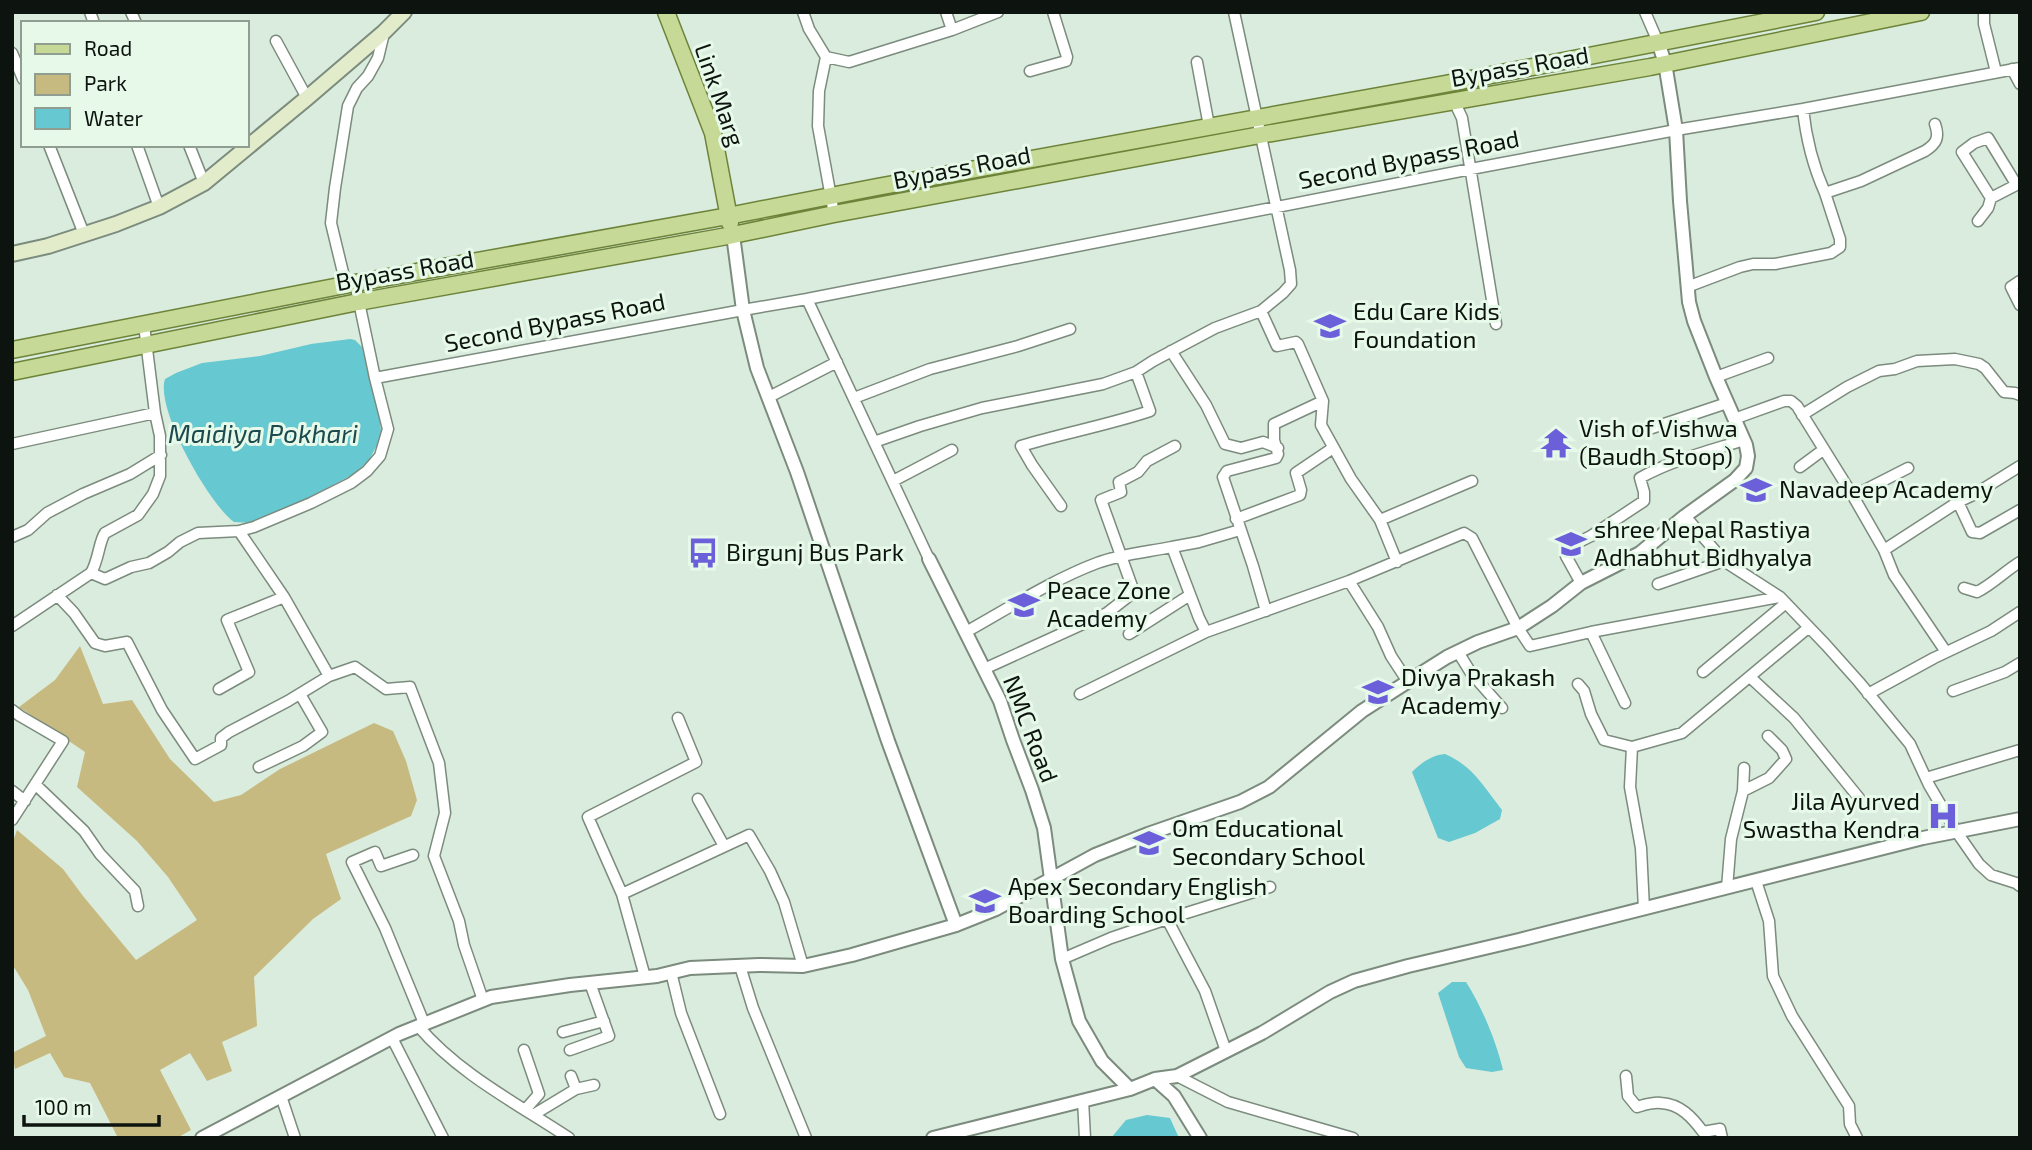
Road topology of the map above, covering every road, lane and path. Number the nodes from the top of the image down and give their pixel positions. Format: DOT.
graph roads {
  1 [pos="666,12"];
  2 [pos="803,12"];
  3 [pos="946,12"];
  4 [pos="998,12"];
  5 [pos="1054,12"];
  6 [pos="1234,12"];
  7 [pos="1645,12"];
  8 [pos="1922,12"];
  9 [pos="1984,12"];
  10 [pos="1813,13"];
  11 [pos="399,15"];
  12 [pos="952,30"];
  13 [pos="384,32"];
  14 [pos="1812,34"];
  15 [pos="276,41"];
  16 [pos="1658,42"];
  17 [pos="12,53"];
  18 [pos="825,57"];
  19 [pos="1196,62"];
  20 [pos="1665,63"];
  21 [pos="2016,68"];
  22 [pos="1030,71"];
  23 [pos="1996,72"];
  24 [pos="21,74"];
  25 [pos="2020,84"];
  26 [pos="307,98"];
  27 [pos="1454,101"];
  28 [pos="1802,109"];
  29 [pos="1258,118"];
  30 [pos="1935,124"];
  31 [pos="1209,126"];
  32 [pos="1676,130"];
  33 [pos="1260,135"];
  34 [pos="50,147"];
  35 [pos="138,147"];
  36 [pos="190,147"];
  37 [pos="248,147"];
  38 [pos="248,147"];
  39 [pos="1471,169"];
  40 [pos="204,183"];
  41 [pos="2018,184"];
  42 [pos="1825,193"];
  43 [pos="830,197"];
  44 [pos="1991,198"];
  45 [pos="159,206"];
  46 [pos="1276,207"];
  47 [pos="834,214"];
  48 [pos="728,216"];
  49 [pos="1978,221"];
  50 [pos="84,234"];
  51 [pos="733,235"];
  52 [pos="12,254"];
  53 [pos="2020,281"];
  54 [pos="350,284"];
  55 [pos="1687,287"];
  56 [pos="807,299"];
  57 [pos="358,302"];
  58 [pos="2020,305"];
  59 [pos="743,310"];
  60 [pos="1261,311"];
  61 [pos="1496,324"];
  62 [pos="144,325"];
  63 [pos="1070,329"];
  64 [pos="147,346"];
  65 [pos="12,349"];
  66 [pos="1171,351"];
  67 [pos="1768,358"];
  68 [pos="837,362"];
  69 [pos="12,372"];
  70 [pos="1136,372"];
  71 [pos="1716,377"];
  72 [pos="375,379"];
  73 [pos="2020,395"];
  74 [pos="769,397"];
  75 [pos="854,398"];
  76 [pos="1322,401"];
  77 [pos="1727,403"];
  78 [pos="155,413"];
  79 [pos="1802,415"];
  80 [pos="1734,419"];
  81 [pos="1643,431"];
  82 [pos="1744,440"];
  83 [pos="874,442"];
  84 [pos="12,444"];
  85 [pos="1175,446"];
  86 [pos="1278,448"];
  87 [pos="1333,448"];
  88 [pos="952,450"];
  89 [pos="1823,450"];
  90 [pos="161,455"];
  91 [pos="2020,466"];
  92 [pos="1800,467"];
  93 [pos="1908,468"];
  94 [pos="893,481"];
  95 [pos="1472,481"];
  96 [pos="1853,496"];
  97 [pos="1958,502"];
  98 [pos="1061,506"];
  99 [pos="2020,510"];
  100 [pos="1685,516"];
  101 [pos="1236,519"];
  102 [pos="1380,520"];
  103 [pos="1240,530"];
  104 [pos="239,531"];
  105 [pos="12,537"];
  106 [pos="1172,547"];
  107 [pos="1884,551"];
  108 [pos="1120,556"];
  109 [pos="929,559"];
  110 [pos="1724,561"];
  111 [pos="1397,562"];
  112 [pos="2020,562"];
  113 [pos="91,573"];
  114 [pos="1349,581"];
  115 [pos="1581,583"];
  116 [pos="1658,584"];
  117 [pos="1964,588"];
  118 [pos="57,594"];
  119 [pos="1190,595"];
  120 [pos="284,597"];
  121 [pos="1783,600"];
  122 [pos="1266,611"];
  123 [pos="2020,612"];
  124 [pos="12,626"];
  125 [pos="1518,628"];
  126 [pos="1808,628"];
  127 [pos="966,632"];
  128 [pos="1206,632"];
  129 [pos="1591,632"];
  130 [pos="1129,634"];
  131 [pos="1458,652"];
  132 [pos="1946,652"];
  133 [pos="2020,663"];
  134 [pos="984,669"];
  135 [pos="1703,673"];
  136 [pos="329,676"];
  137 [pos="1751,678"];
  138 [pos="1408,681"];
  139 [pos="1578,684"];
  140 [pos="219,689"];
  141 [pos="1953,691"];
  142 [pos="300,694"];
  143 [pos="1080,694"];
  144 [pos="1868,694"];
  145 [pos="1625,702"];
  146 [pos="1502,708"];
  147 [pos="12,710"];
  148 [pos="678,718"];
  149 [pos="1768,736"];
  150 [pos="1632,747"];
  151 [pos="2020,750"];
  152 [pos="259,767"];
  153 [pos="1744,768"];
  154 [pos="1926,778"];
  155 [pos="36,785"];
  156 [pos="12,791"];
  157 [pos="1743,791"];
  158 [pos="1859,798"];
  159 [pos="698,799"];
  160 [pos="25,801"];
  161 [pos="2020,819"];
  162 [pos="12,820"];
  163 [pos="1956,831"];
  164 [pos="724,846"];
  165 [pos="413,855"];
  166 [pos="1050,881"];
  167 [pos="1756,881"];
  168 [pos="2020,886"];
  169 [pos="1270,887"];
  170 [pos="1727,888"];
  171 [pos="622,894"];
  172 [pos="138,906"];
  173 [pos="1644,909"];
  174 [pos="1167,919"];
  175 [pos="956,925"];
  176 [pos="1062,958"];
  177 [pos="740,966"];
  178 [pos="803,966"];
  179 [pos="671,972"];
  180 [pos="645,977"];
  181 [pos="590,983"];
  182 [pos="483,1000"];
  183 [pos="604,1021"];
  184 [pos="421,1025"];
  185 [pos="563,1032"];
  186 [pos="392,1038"];
  187 [pos="524,1050"];
  188 [pos="570,1050"];
  189 [pos="1226,1051"];
  190 [pos="572,1076"];
  191 [pos="1177,1076"];
  192 [pos="1626,1076"];
  193 [pos="1155,1079"];
  194 [pos="594,1085"];
  195 [pos="576,1089"];
  196 [pos="1130,1089"];
  197 [pos="281,1096"];
  198 [pos="1083,1100"];
  199 [pos="529,1112"];
  200 [pos="720,1114"];
  201 [pos="202,1138"];
  202 [pos="295,1138"];
  203 [pos="443,1138"];
  204 [pos="569,1138"];
  205 [pos="806,1138"];
  206 [pos="933,1138"];
  207 [pos="1085,1138"];
  208 [pos="1200,1138"];
  209 [pos="1353,1138"];
  210 [pos="1722,1138"];
  211 [pos="1857,1138"];
  1 -- 48 [label="main road, Link Marg"];
  2 -- 18 [label="street"];
  3 -- 12 [label="street"];
  4 -- 12 [label="street"];
  5 -- 22 [label="street"];
  6 -- 29 [label="street"];
  7 -- 16 [label="street"];
  8 -- 14 [label="main road, Bypass Road"];
  9 -- 23 [label="street"];
  10 -- 14 [label="main road"];
  10 -- 16 [label="main road, Bypass Road"];
  11 -- 13 [label="main road"];
  12 -- 18 [label="street"];
  13 -- 26 [label="main road"];
  13 -- 54 [label="street"];
  14 -- 20 [label="main road, Bypass Road"];
  15 -- 26 [label="street"];
  16 -- 20 [label="street"];
  16 -- 29 [label="main road, Bypass Road"];
  17 -- 24 [label="street"];
  18 -- 43 [label="street"];
  19 -- 31 [label="street"];
  20 -- 27 [label="main road, Bypass Road"];
  20 -- 32 [label="street"];
  21 -- 23 [label="street, Second Bypass Road"];
  21 -- 25 [label="street"];
  23 -- 28 [label="street, Second Bypass Road"];
  26 -- 37 [label="main road"];
  27 -- 33 [label="main road, Bypass Road"];
  27 -- 39 [label="street"];
  28 -- 32 [label="street, Second Bypass Road"];
  28 -- 42 [label="street"];
  29 -- 31 [label="main road, Bypass Road"];
  29 -- 33 [label="street"];
  30 -- 42 [label="street"];
  31 -- 43 [label="main road, Bypass Road"];
  32 -- 39 [label="street, Second Bypass Road"];
  32 -- 55 [label="street"];
  33 -- 46 [label="street"];
  33 -- 47 [label="main road, Bypass Road"];
  34 -- 50 [label="street"];
  35 -- 45 [label="street"];
  36 -- 40 [label="street"];
  38 -- 40 [label="main road"];
  39 -- 46 [label="street, Second Bypass Road"];
  39 -- 61 [label="street"];
  40 -- 45 [label="main road"];
  41 -- 44 [label="street"];
  41 -- 44 [label="street"];
  42 -- 55 [label="street"];
  43 -- 47 [label="street"];
  43 -- 48 [label="main road, Bypass Road"];
  44 -- 49 [label="street"];
  45 -- 50 [label="main road"];
  46 -- 56 [label="street, Second Bypass Road"];
  46 -- 60 [label="street"];
  47 -- 51 [label="main road, Bypass Road"];
  48 -- 51 [label="main road, Link Marg"];
  48 -- 54 [label="main road, Bypass Road"];
  50 -- 52 [label="main road"];
  51 -- 57 [label="main road, Bypass Road"];
  51 -- 59 [label="street"];
  53 -- 58 [label="street"];
  54 -- 57 [label="street"];
  54 -- 62 [label="main road, Bypass Road"];
  55 -- 71 [label="street"];
  56 -- 59 [label="street, Second Bypass Road"];
  56 -- 68 [label="street, NMC Road"];
  57 -- 64 [label="main road, Bypass Road"];
  57 -- 72 [label="street"];
  59 -- 72 [label="street, Second Bypass Road"];
  59 -- 74 [label="street"];
  60 -- 66 [label="street"];
  60 -- 76 [label="street"];
  62 -- 64 [label="street"];
  62 -- 65 [label="main road, Bypass Road"];
  63 -- 75 [label="street"];
  64 -- 69 [label="main road, Bypass Road"];
  64 -- 78 [label="street"];
  66 -- 70 [label="street"];
  66 -- 86 [label="street"];
  67 -- 71 [label="street"];
  68 -- 74 [label="street"];
  68 -- 75 [label="street, NMC Road"];
  70 -- 83 [label="street"];
  70 -- 98 [label="street"];
  71 -- 77 [label="street"];
  72 -- 104 [label="street"];
  73 -- 79 [label="street"];
  74 -- 175 [label="street"];
  75 -- 83 [label="street, NMC Road"];
  76 -- 86 [label="street"];
  76 -- 87 [label="street"];
  77 -- 80 [label="street"];
  77 -- 81 [label="street"];
  78 -- 84 [label="street"];
  78 -- 90 [label="street"];
  79 -- 80 [label="street"];
  79 -- 89 [label="street"];
  80 -- 82 [label="street"];
  82 -- 100 [label="street"];
  82 -- 115 [label="street"];
  83 -- 94 [label="street, NMC Road"];
  85 -- 108 [label="street"];
  86 -- 101 [label="street"];
  87 -- 101 [label="street"];
  87 -- 102 [label="street"];
  88 -- 94 [label="street"];
  89 -- 92 [label="street"];
  89 -- 96 [label="street"];
  90 -- 105 [label="street"];
  90 -- 113 [label="street"];
  91 -- 97 [label="street"];
  93 -- 96 [label="street"];
  94 -- 109 [label="street, NMC Road"];
  95 -- 102 [label="street"];
  96 -- 107 [label="street"];
  97 -- 99 [label="street"];
  97 -- 107 [label="street"];
  100 -- 110 [label="street"];
  100 -- 115 [label="street"];
  101 -- 103 [label="street"];
  102 -- 111 [label="street"];
  103 -- 106 [label="street"];
  103 -- 122 [label="street"];
  104 -- 113 [label="street"];
  104 -- 120 [label="street"];
  106 -- 108 [label="street"];
  106 -- 119 [label="street"];
  107 -- 132 [label="street"];
  108 -- 127 [label="street"];
  108 -- 134 [label="street"];
  109 -- 127 [label="street, NMC Road"];
  110 -- 116 [label="street"];
  110 -- 121 [label="street"];
  111 -- 114 [label="street"];
  111 -- 125 [label="street"];
  112 -- 117 [label="street"];
  113 -- 118 [label="street"];
  114 -- 122 [label="street"];
  114 -- 138 [label="street"];
  115 -- 125 [label="street"];
  118 -- 124 [label="street"];
  118 -- 142 [label="street"];
  119 -- 128 [label="street"];
  119 -- 130 [label="street"];
  120 -- 136 [label="street"];
  120 -- 140 [label="street"];
  121 -- 126 [label="street"];
  121 -- 129 [label="street"];
  121 -- 135 [label="street"];
  122 -- 128 [label="street"];
  123 -- 132 [label="street"];
  125 -- 129 [label="street"];
  125 -- 131 [label="street"];
  126 -- 137 [label="street"];
  126 -- 144 [label="street"];
  127 -- 134 [label="street, NMC Road"];
  128 -- 143 [label="street"];
  129 -- 145 [label="street"];
  131 -- 138 [label="street"];
  131 -- 146 [label="street"];
  132 -- 144 [label="street"];
  133 -- 141 [label="street"];
  134 -- 166 [label="street, NMC Road"];
  136 -- 142 [label="street"];
  136 -- 182 [label="street"];
  137 -- 150 [label="street"];
  137 -- 158 [label="street"];
  138 -- 166 [label="street"];
  139 -- 150 [label="street"];
  142 -- 152 [label="street"];
  144 -- 154 [label="street"];
  147 -- 155 [label="street"];
  148 -- 171 [label="street"];
  149 -- 157 [label="street"];
  150 -- 173 [label="street"];
  151 -- 154 [label="street"];
  153 -- 157 [label="street"];
  154 -- 163 [label="street"];
  155 -- 160 [label="street"];
  155 -- 172 [label="street"];
  156 -- 160 [label="street"];
  157 -- 170 [label="street"];
  159 -- 164 [label="street"];
  160 -- 162 [label="street"];
  161 -- 163 [label="street"];
  163 -- 167 [label="street"];
  163 -- 168 [label="street"];
  164 -- 171 [label="street"];
  164 -- 178 [label="street"];
  165 -- 184 [label="street"];
  166 -- 175 [label="street"];
  166 -- 176 [label="street, NMC Road"];
  167 -- 170 [label="street"];
  167 -- 211 [label="street"];
  169 -- 174 [label="street"];
  170 -- 173 [label="street"];
  171 -- 180 [label="street"];
  173 -- 189 [label="street"];
  174 -- 176 [label="street"];
  174 -- 189 [label="street"];
  175 -- 178 [label="street"];
  176 -- 196 [label="street, NMC Road"];
  177 -- 178 [label="street"];
  177 -- 179 [label="street"];
  177 -- 205 [label="street"];
  179 -- 180 [label="street"];
  179 -- 200 [label="street"];
  180 -- 181 [label="street"];
  181 -- 182 [label="street"];
  181 -- 183 [label="street"];
  182 -- 184 [label="street"];
  183 -- 185 [label="street"];
  183 -- 188 [label="street"];
  184 -- 186 [label="street"];
  184 -- 199 [label="street"];
  186 -- 197 [label="street"];
  186 -- 203 [label="street"];
  187 -- 199 [label="street"];
  189 -- 191 [label="street"];
  190 -- 195 [label="street"];
  191 -- 193 [label="street"];
  191 -- 209 [label="street"];
  192 -- 210 [label="street"];
  193 -- 196 [label="street"];
  193 -- 208 [label="street"];
  194 -- 195 [label="street"];
  195 -- 199 [label="street"];
  196 -- 198 [label="street"];
  197 -- 201 [label="street"];
  197 -- 202 [label="street"];
  198 -- 206 [label="street"];
  198 -- 207 [label="street"];
  199 -- 204 [label="street"];
}
